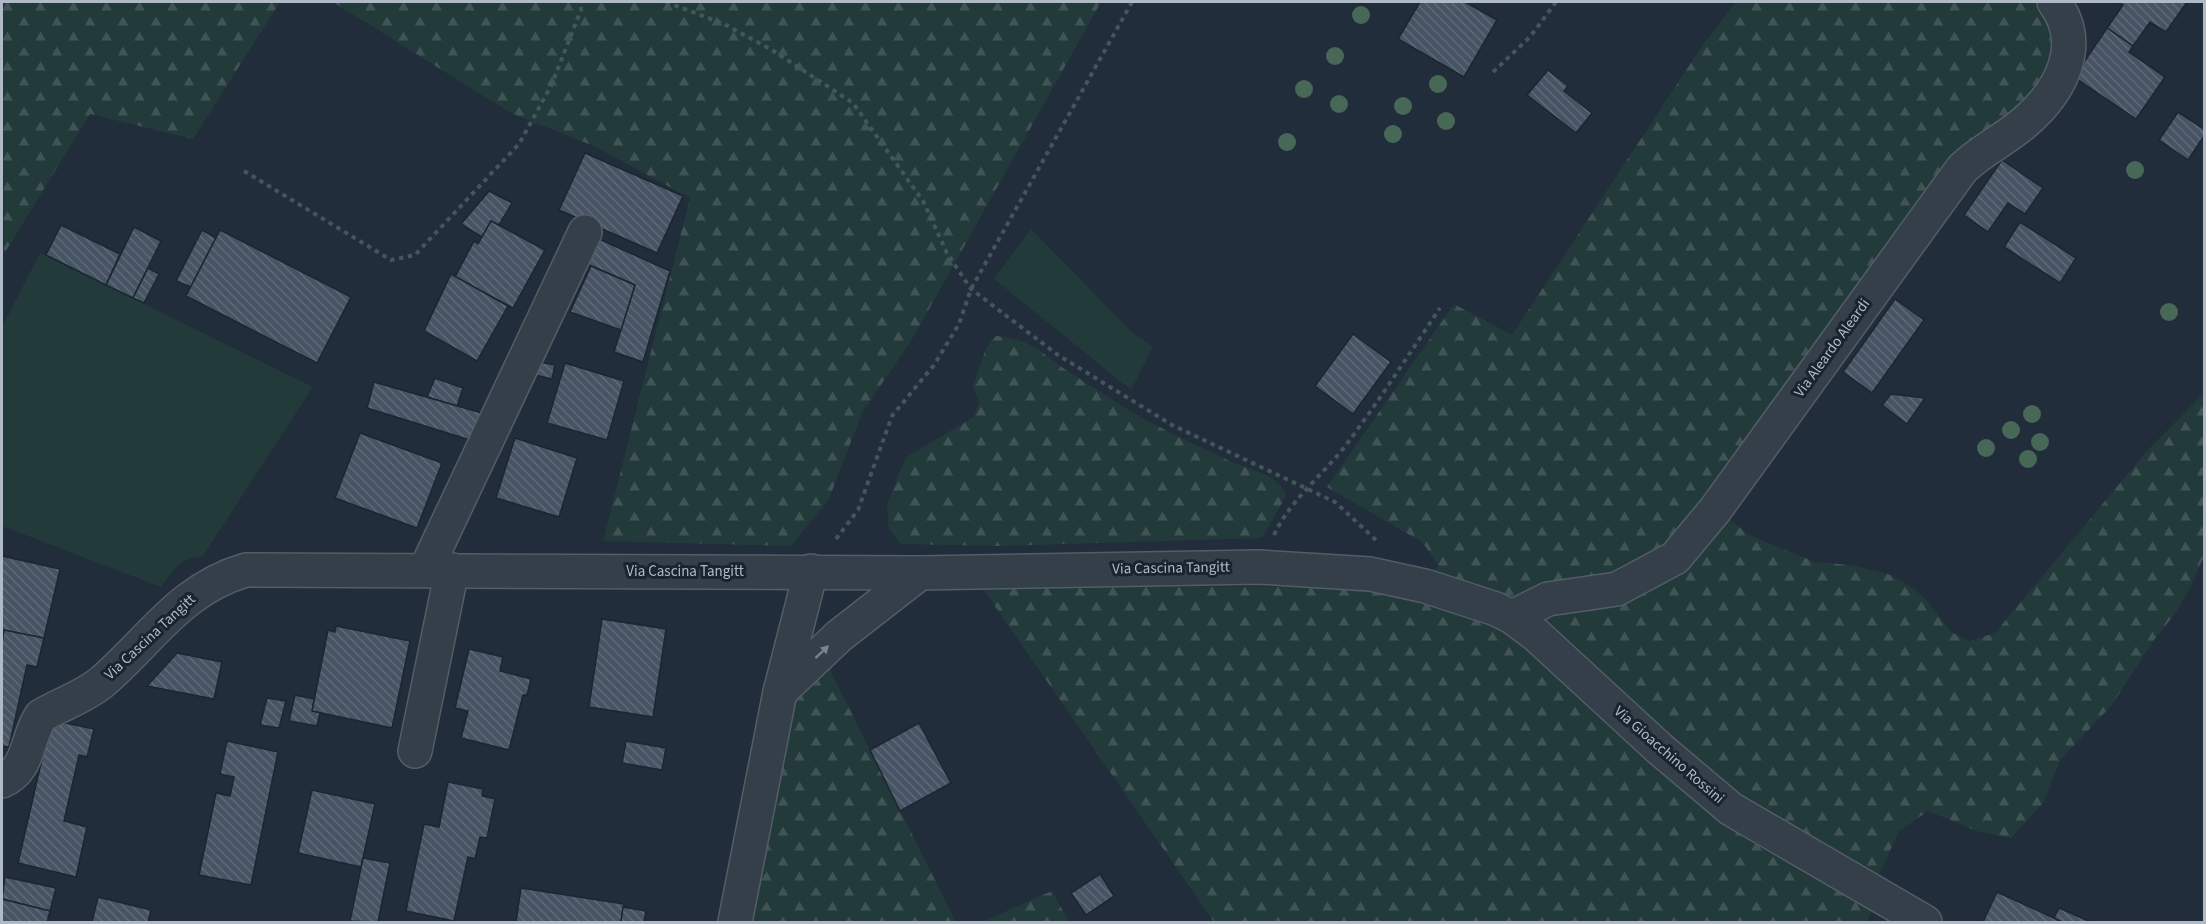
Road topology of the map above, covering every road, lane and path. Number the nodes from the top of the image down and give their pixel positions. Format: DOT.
graph roads {
  1 [pos="580,2"];
  2 [pos="666,2"];
  3 [pos="1132,2"];
  4 [pos="1556,2"];
  5 [pos="2054,2"];
  6 [pos="1493,72"];
  7 [pos="244,171"];
  8 [pos="585,232"];
  9 [pos="971,289"];
  10 [pos="1440,309"];
  11 [pos="1306,488"];
  12 [pos="1384,548"];
  13 [pos="1259,567"];
  14 [pos="439,570"];
  15 [pos="811,571"];
  16 [pos="920,573"];
  17 [pos="1455,595"];
  18 [pos="1512,617"];
  19 [pos="780,692"];
  20 [pos="415,751"];
  21 [pos="2,781"];
  22 [pos="735,922"];
  23 [pos="1925,922"];
  1 -- 7 [label="path"];
  2 -- 9 [label="path"];
  3 -- 9 [label="path"];
  4 -- 6 [label="path"];
  5 -- 18 [label="street, Via Aleardo Aleardi"];
  8 -- 14 [label="street"];
  9 -- 11 [label="path"];
  9 -- 15 [label="path"];
  10 -- 11 [label="path"];
  11 -- 12 [label="path"];
  11 -- 13 [label="path"];
  13 -- 16 [label="street, Via Cascina Tangitt"];
  13 -- 17 [label="street, Via Cascina Tangitt"];
  14 -- 15 [label="street, Via Cascina Tangitt"];
  14 -- 20 [label="street"];
  14 -- 21 [label="street, Via Cascina Tangitt"];
  15 -- 16 [label="street, Via Cascina Tangitt"];
  15 -- 19 [label="street"];
  19 -- 16 [label="street, one-way"];
  17 -- 18 [label="street, Via Gioacchino Rossini"];
  18 -- 23 [label="street, Via Gioacchino Rossini"];
  19 -- 22 [label="street"];
}
